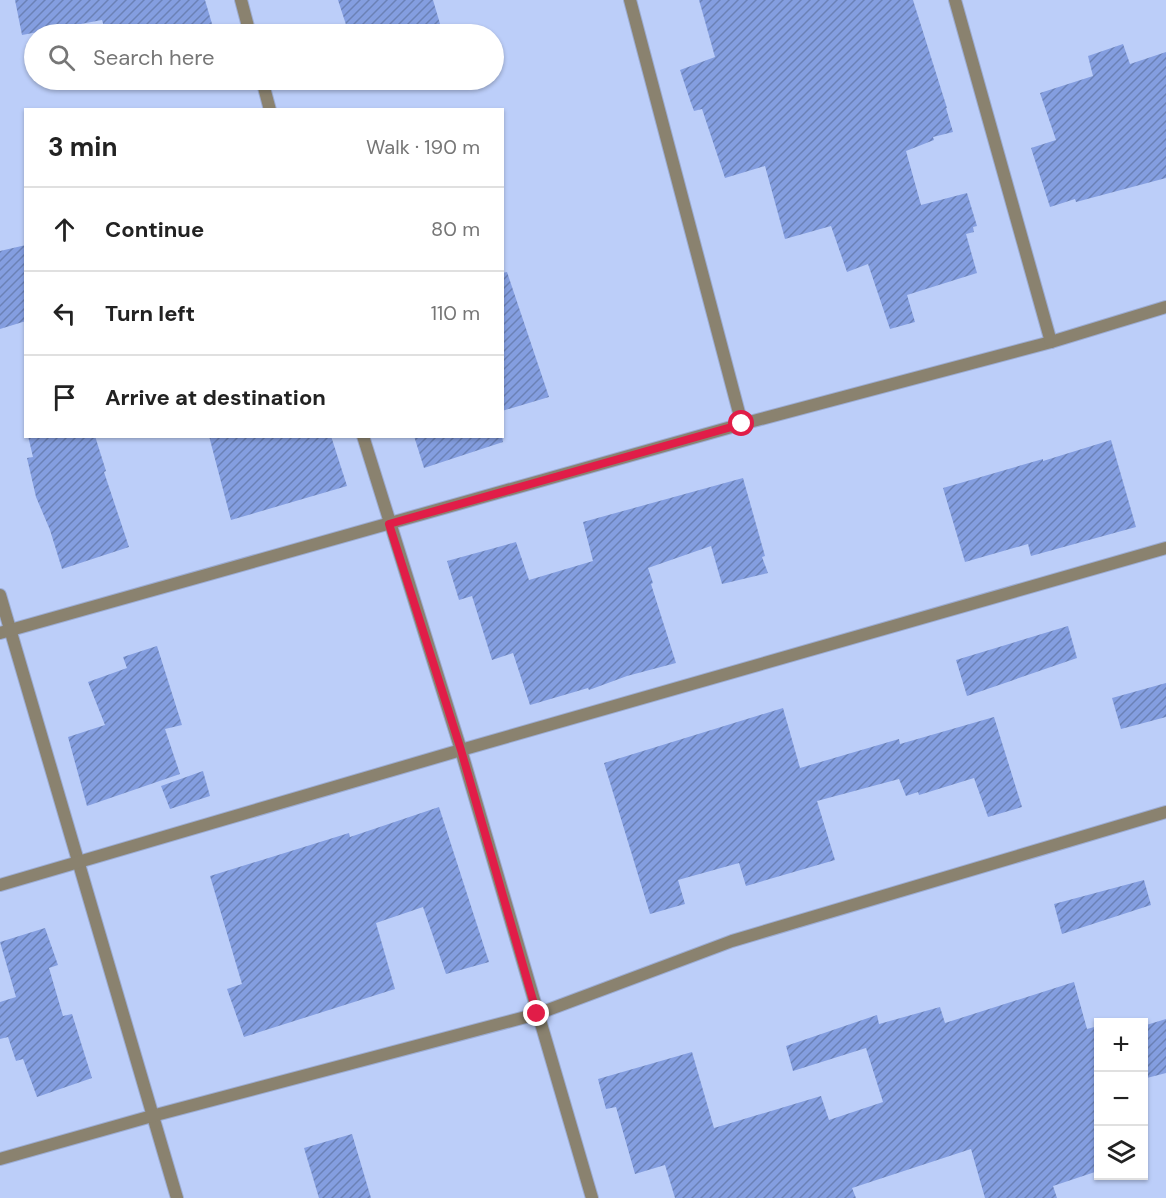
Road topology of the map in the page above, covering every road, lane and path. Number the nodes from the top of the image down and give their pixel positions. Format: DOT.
graph roads {
  1 [pos="241,0"];
  2 [pos="630,0"];
  3 [pos="955,0"];
  4 [pos="247,24"];
  5 [pos="265,90"];
  6 [pos="269,108"];
  7 [pos="1166,307"];
  8 [pos="1051,342"];
  9 [pos="742,424"];
  10 [pos="364,438"];
  11 [pos="389,524"];
  12 [pos="1166,548"];
  13 [pos="0,595"];
  14 [pos="5,632"];
  15 [pos="461,750"];
  16 [pos="1166,812"];
  17 [pos="78,861"];
  18 [pos="0,885"];
  19 [pos="537,1014"];
  20 [pos="153,1116"];
  21 [pos="0,1158"];
  22 [pos="177,1198"];
  23 [pos="592,1198"];
  1 -- 4 [label="street"];
  2 -- 9 [label="street"];
  3 -- 8 [label="street"];
  5 -- 6 [label="street"];
  7 -- 8 [label="street"];
  8 -- 9 [label="street"];
  9 -- 11 [label="street"];
  10 -- 11 [label="street"];
  11 -- 14 [label="street"];
  11 -- 15 [label="street"];
  12 -- 15 [label="street"];
  13 -- 14 [label="street"];
  14 -- 17 [label="street"];
  15 -- 17 [label="street"];
  15 -- 19 [label="street"];
  16 -- 19 [label="street"];
  17 -- 18 [label="street"];
  17 -- 20 [label="street"];
  19 -- 20 [label="street"];
  19 -- 23 [label="street"];
  20 -- 21 [label="street"];
  20 -- 22 [label="street"];
}
